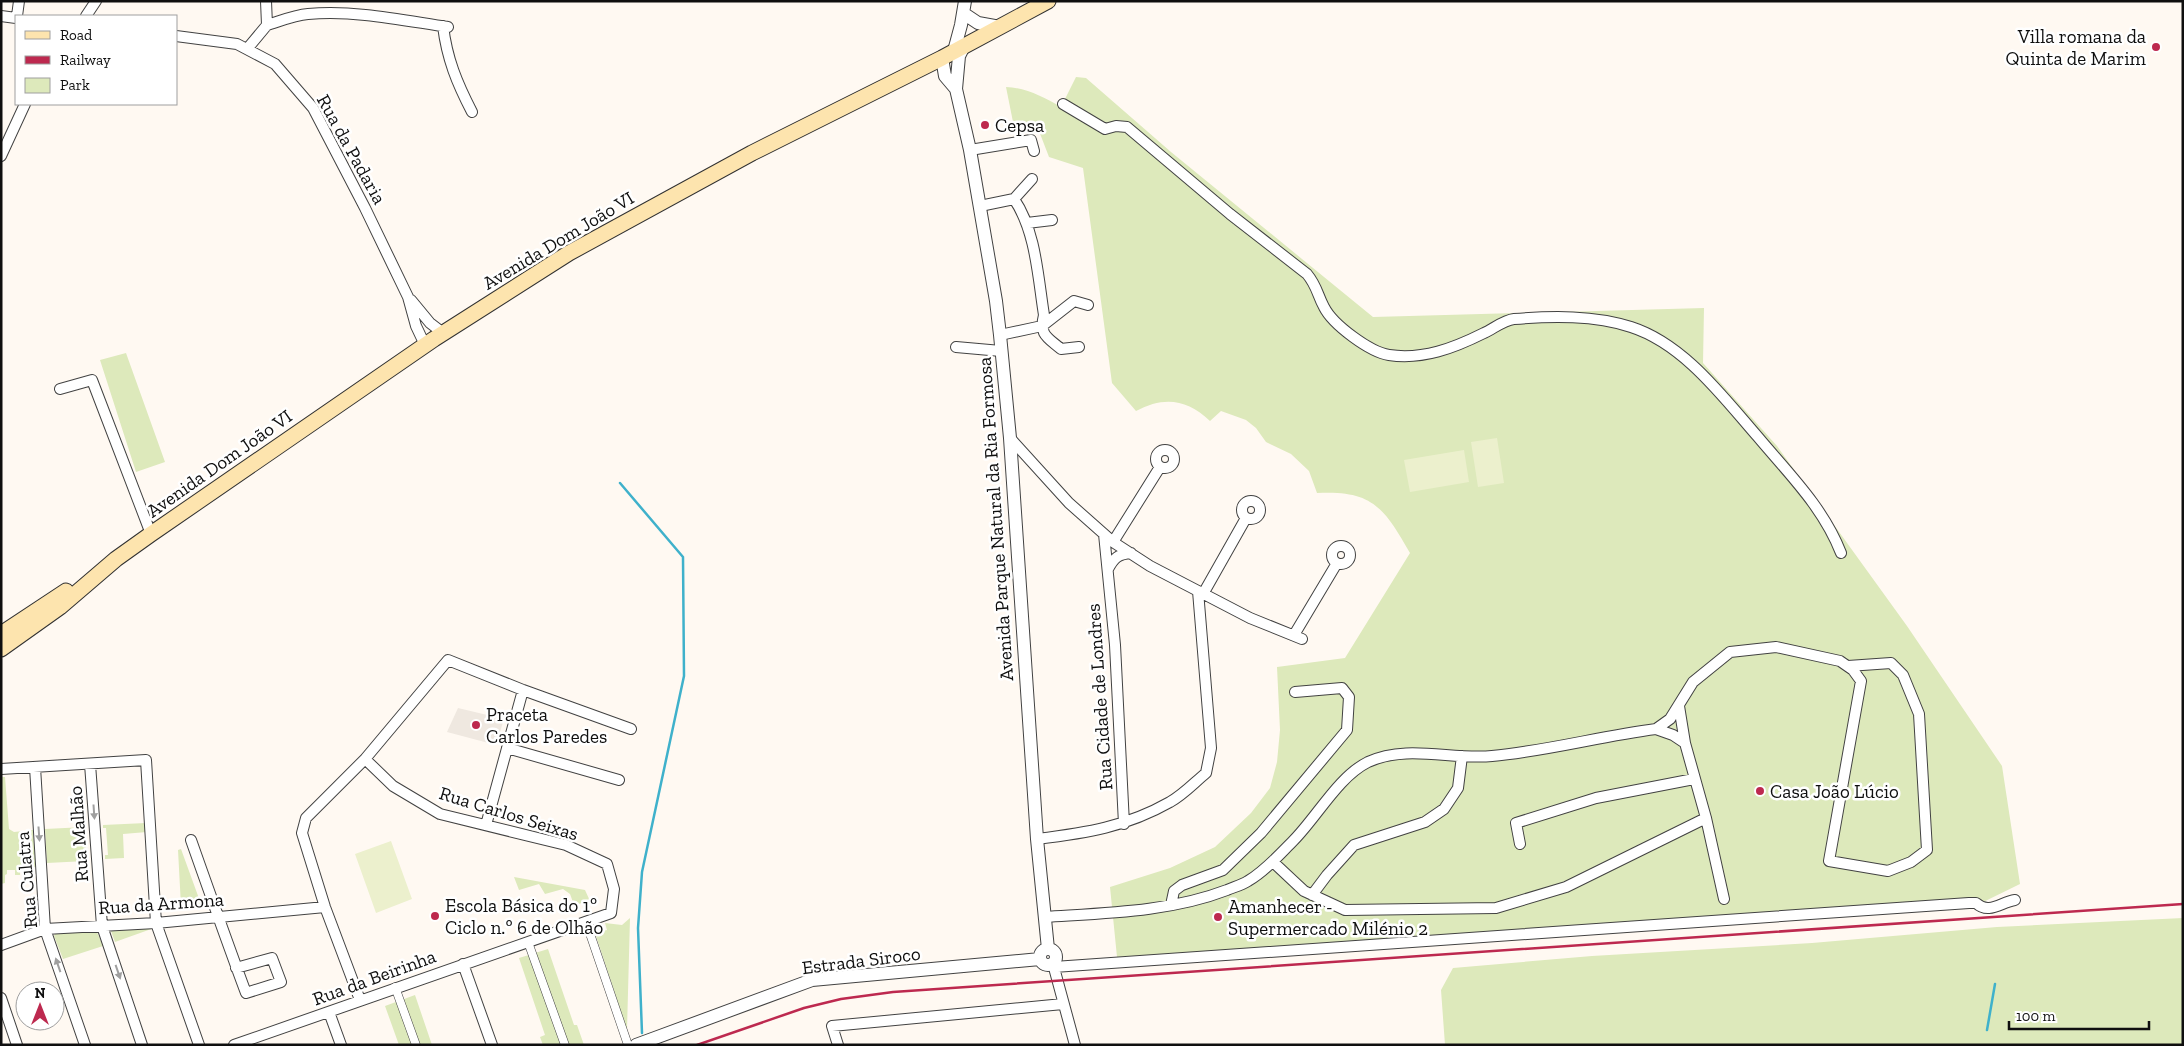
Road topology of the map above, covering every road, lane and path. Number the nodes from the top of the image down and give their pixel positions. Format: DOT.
graph roads {
  1 [pos="19,1"];
  2 [pos="96,1"];
  3 [pos="266,1"];
  4 [pos="1048,1"];
  5 [pos="17,15"];
  6 [pos="87,15"];
  7 [pos="965,15"];
  8 [pos="1,16"];
  9 [pos="15,17"];
  10 [pos="267,25"];
  11 [pos="1000,27"];
  12 [pos="178,36"];
  13 [pos="958,49"];
  14 [pos="247,50"];
  15 [pos="914,72"];
  16 [pos="951,75"];
  17 [pos="1063,104"];
  18 [pos="25,105"];
  19 [pos="472,112"];
  20 [pos="970,150"];
  21 [pos="1034,151"];
  22 [pos="1,156"];
  23 [pos="1032,179"];
  24 [pos="1014,199"];
  25 [pos="980,206"];
  26 [pos="1052,220"];
  27 [pos="1027,223"];
  28 [pos="408,297"];
  29 [pos="1088,305"];
  30 [pos="1042,326"];
  31 [pos="443,333"];
  32 [pos="1000,336"];
  33 [pos="424,345"];
  34 [pos="956,347"];
  35 [pos="1079,347"];
  36 [pos="1001,351"];
  37 [pos="60,390"];
  38 [pos="1010,438"];
  39 [pos="1160,467"];
  40 [pos="1246,518"];
  41 [pos="151,534"];
  42 [pos="1104,534"];
  43 [pos="1113,542"];
  44 [pos="1131,553"];
  45 [pos="1841,553"];
  46 [pos="116,559"];
  47 [pos="1337,563"];
  48 [pos="1108,569"];
  49 [pos="1201,592"];
  50 [pos="1,634"];
  51 [pos="1,649"];
  52 [pos="1848,666"];
  53 [pos="523,690"];
  54 [pos="1295,692"];
  55 [pos="1679,706"];
  56 [pos="631,729"];
  57 [pos="1656,729"];
  58 [pos="1685,743"];
  59 [pos="507,748"];
  60 [pos="1462,756"];
  61 [pos="365,759"];
  62 [pos="90,764"];
  63 [pos="35,767"];
  64 [pos="1,769"];
  65 [pos="1694,779"];
  66 [pos="619,780"];
  67 [pos="1706,818"];
  68 [pos="1124,824"];
  69 [pos="486,825"];
  70 [pos="1037,839"];
  71 [pos="191,840"];
  72 [pos="1520,844"];
  73 [pos="1273,862"];
  74 [pos="1312,895"];
  75 [pos="1724,899"];
  76 [pos="2015,900"];
  77 [pos="1171,905"];
  78 [pos="325,906"];
  79 [pos="611,913"];
  80 [pos="218,917"];
  81 [pos="1045,917"];
  82 [pos="586,922"];
  83 [pos="156,923"];
  84 [pos="102,926"];
  85 [pos="45,929"];
  86 [pos="528,942"];
  87 [pos="1,945"];
  88 [pos="1044,954"];
  89 [pos="463,964"];
  90 [pos="1054,965"];
  91 [pos="236,968"];
  92 [pos="395,988"];
  93 [pos="1,998"];
  94 [pos="360,1000"];
  95 [pos="1063,1004"];
  96 [pos="329,1012"];
  97 [pos="17,1045"];
  98 [pos="85,1045"];
  99 [pos="142,1045"];
  100 [pos="199,1045"];
  101 [pos="234,1045"];
  102 [pos="341,1045"];
  103 [pos="416,1045"];
  104 [pos="492,1045"];
  105 [pos="565,1045"];
  106 [pos="628,1045"];
  107 [pos="636,1045"];
  108 [pos="838,1045"];
  109 [pos="1075,1045"];
  1 -- 5 [label="street"];
  2 -- 6 [label="street"];
  3 -- 10 [label="street"];
  4 -- 11 [label="main road, Avenida Dom João VI"];
  7 -- 11 [label="street"];
  7 -- 13 [label="street"];
  7 -- 13 [label="street"];
  8 -- 9 [label="street"];
  10 -- 14 [label="street"];
  10 -- 19 [label="street"];
  11 -- 13 [label="main road, Avenida Dom João VI"];
  12 -- 14 [label="street, Rua da Padaria"];
  13 -- 15 [label="main road, Avenida Dom João VI"];
  13 -- 16 [label="street"];
  13 -- 16 [label="street"];
  14 -- 28 [label="street, Rua da Padaria"];
  15 -- 16 [label="street"];
  15 -- 31 [label="main road, Avenida Dom João VI"];
  16 -- 20 [label="street, Avenida Parque Natural da Ria Formosa"];
  17 -- 45 [label="street"];
  18 -- 22 [label="street"];
  20 -- 21 [label="street"];
  20 -- 25 [label="street, Avenida Parque Natural da Ria Formosa"];
  23 -- 24 [label="street"];
  24 -- 25 [label="street"];
  24 -- 27 [label="street"];
  25 -- 32 [label="street, Avenida Parque Natural da Ria Formosa"];
  26 -- 27 [label="street"];
  27 -- 30 [label="street"];
  28 -- 31 [label="street"];
  28 -- 33 [label="street"];
  29 -- 30 [label="street"];
  30 -- 32 [label="street"];
  30 -- 35 [label="street"];
  31 -- 33 [label="main road, Avenida Dom João VI"];
  32 -- 36 [label="street, Avenida Parque Natural da Ria Formosa"];
  33 -- 41 [label="main road, Avenida Dom João VI"];
  34 -- 36 [label="street"];
  36 -- 38 [label="street, Avenida Parque Natural da Ria Formosa"];
  37 -- 41 [label="street"];
  38 -- 42 [label="street"];
  38 -- 70 [label="street, Avenida Parque Natural da Ria Formosa"];
  39 -- 43 [label="street"];
  40 -- 49 [label="street"];
  41 -- 46 [label="main road, Avenida Dom João VI"];
  42 -- 43 [label="street"];
  42 -- 48 [label="street, Rua Cidade de Londres"];
  43 -- 44 [label="street"];
  44 -- 48 [label="street"];
  44 -- 49 [label="street"];
  46 -- 50 [label="main road, Avenida Dom João VI"];
  46 -- 51 [label="main road, Avenida Dom João VI"];
  47 -- 49 [label="street"];
  48 -- 68 [label="street, Rua Cidade de Londres"];
  49 -- 68 [label="street"];
  52 -- 52 [label="street"];
  52 -- 55 [label="street"];
  53 -- 56 [label="street"];
  53 -- 59 [label="street"];
  53 -- 61 [label="street"];
  54 -- 77 [label="street"];
  55 -- 57 [label="street"];
  55 -- 58 [label="street"];
  57 -- 58 [label="street"];
  57 -- 60 [label="street"];
  58 -- 65 [label="street"];
  59 -- 66 [label="street"];
  59 -- 69 [label="street"];
  60 -- 73 [label="street"];
  60 -- 74 [label="street"];
  61 -- 69 [label="street, Rua Carlos Seixas"];
  61 -- 78 [label="street"];
  62 -- 63 [label="street"];
  62 -- 83 [label="street"];
  62 -- 84 [label="street, Rua Malhão, one-way"];
  63 -- 64 [label="street"];
  63 -- 85 [label="street, Rua Culatra, one-way"];
  65 -- 67 [label="street"];
  65 -- 72 [label="street"];
  67 -- 74 [label="street"];
  67 -- 75 [label="street"];
  68 -- 70 [label="street"];
  69 -- 79 [label="street, Rua Carlos Seixas"];
  70 -- 81 [label="street, Avenida Parque Natural da Ria Formosa"];
  71 -- 80 [label="street"];
  73 -- 74 [label="street"];
  73 -- 77 [label="street"];
  76 -- 90 [label="street"];
  77 -- 81 [label="street"];
  78 -- 80 [label="street, Rua da Armona"];
  78 -- 94 [label="street"];
  79 -- 82 [label="street, Rua da Beirinha"];
  80 -- 83 [label="street, Rua da Armona"];
  80 -- 91 [label="street"];
  81 -- 88 [label="street, Avenida Parque Natural da Ria Formosa"];
  82 -- 86 [label="street, Rua da Beirinha"];
  82 -- 106 [label="street"];
  83 -- 84 [label="street, Rua da Armona"];
  83 -- 100 [label="street"];
  84 -- 85 [label="street, Rua da Armona"];
  84 -- 99 [label="street, Rua Malhão, one-way"];
  85 -- 87 [label="street, Rua da Armona"];
  98 -- 85 [label="street, Rua Culatra, one-way"];
  86 -- 89 [label="street, Rua da Beirinha"];
  86 -- 105 [label="street"];
  88 -- 90 [label="street"];
  88 -- 107 [label="street, Estrada Siroco"];
  89 -- 92 [label="street, Rua da Beirinha"];
  89 -- 104 [label="street"];
  90 -- 95 [label="street"];
  91 -- 91 [label="street"];
  92 -- 94 [label="street, Rua da Beirinha"];
  92 -- 103 [label="street"];
  93 -- 97 [label="street"];
  94 -- 96 [label="street, Rua da Beirinha"];
  95 -- 108 [label="street"];
  95 -- 109 [label="street"];
  96 -- 101 [label="street, Rua da Beirinha"];
  96 -- 102 [label="street"];
}
